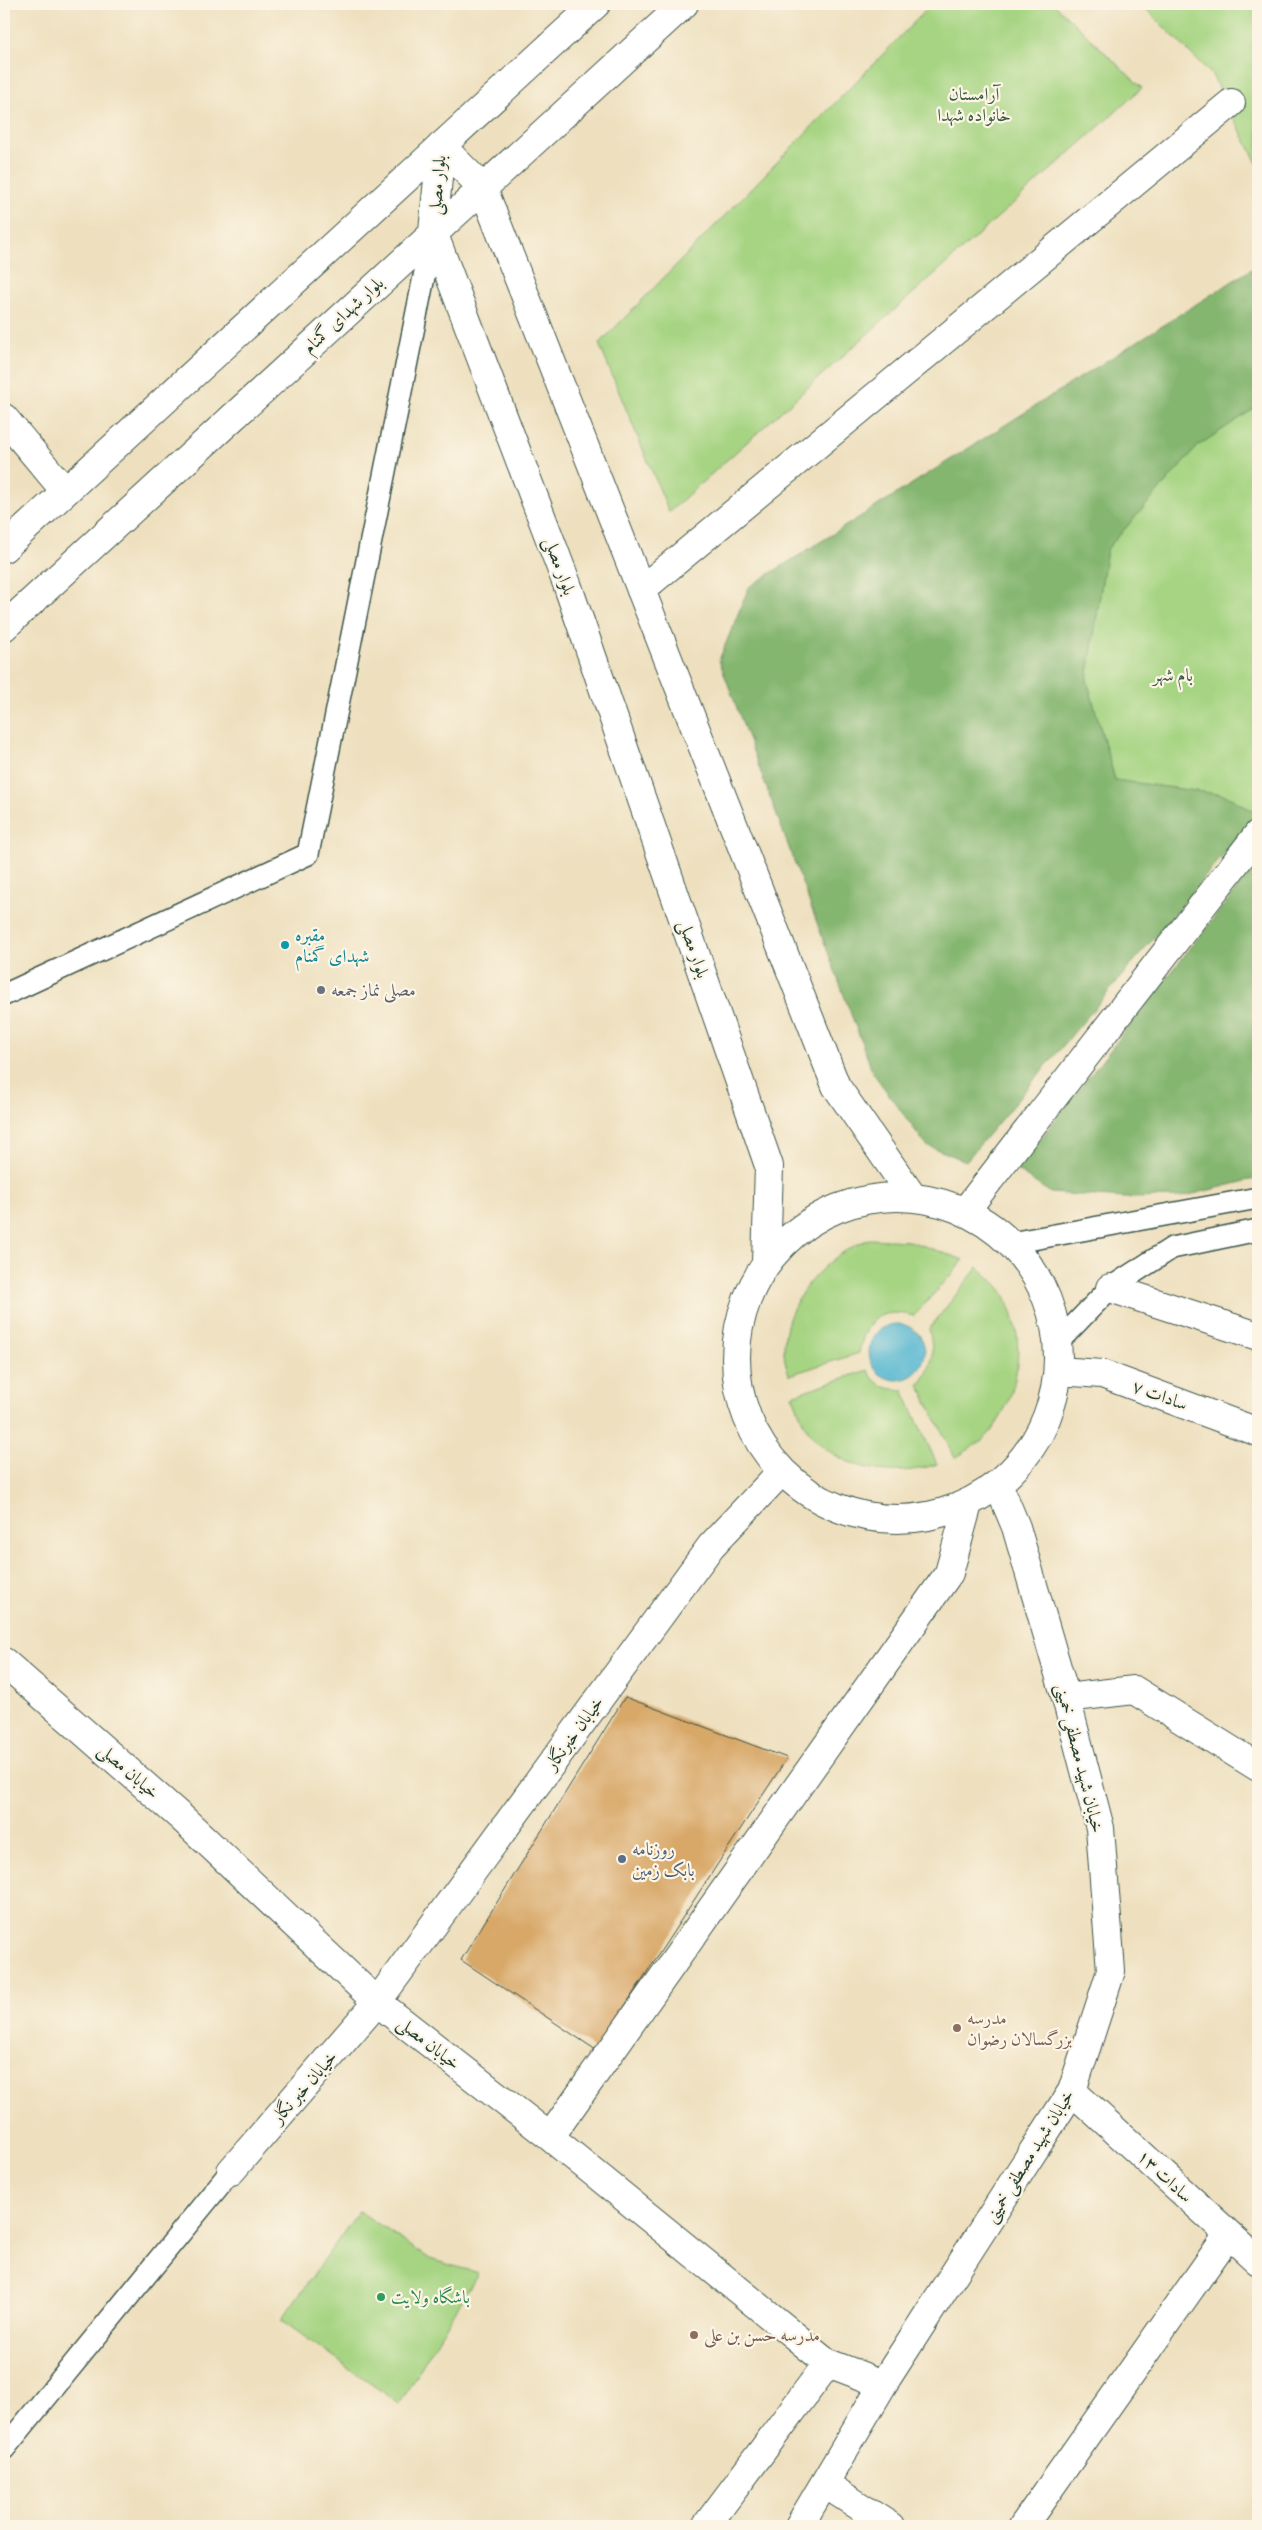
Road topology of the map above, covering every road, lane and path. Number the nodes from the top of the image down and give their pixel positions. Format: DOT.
graph roads {
  1 [pos="596,4"];
  2 [pos="684,4"];
  3 [pos="1231,103"];
  4 [pos="441,146"];
  5 [pos="483,188"];
  6 [pos="433,232"];
  7 [pos="4,418"];
  8 [pos="65,491"];
  9 [pos="4,548"];
  10 [pos="641,590"];
  11 [pos="4,626"];
  12 [pos="1258,834"];
  13 [pos="4,995"];
  14 [pos="912,1196"];
  15 [pos="1258,1198"];
  16 [pos="966,1210"];
  17 [pos="1258,1230"];
  18 [pos="1011,1243"];
  19 [pos="766,1263"];
  20 [pos="1110,1288"];
  21 [pos="1258,1336"];
  22 [pos="1058,1342"];
  23 [pos="1058,1371"];
  24 [pos="1258,1432"];
  25 [pos="781,1472"];
  26 [pos="998,1484"];
  27 [pos="968,1504"];
  28 [pos="4,1662"];
  29 [pos="1066,1698"];
  30 [pos="1258,1767"];
  31 [pos="377,2002"];
  32 [pos="1072,2091"];
  33 [pos="550,2137"];
  34 [pos="231,2172"];
  35 [pos="1228,2235"];
  36 [pos="1258,2261"];
  37 [pos="828,2363"];
  38 [pos="883,2384"];
  39 [pos="4,2449"];
  40 [pos="825,2484"];
  41 [pos="706,2526"];
  42 [pos="799,2526"];
  43 [pos="890,2526"];
  44 [pos="1023,2526"];
  1 -- 4 [label="street"];
  2 -- 5 [label="street, بلوار شهدای گمنام"];
  3 -- 10 [label="street"];
  4 -- 5 [label="street, بلوار مصلی"];
  4 -- 6 [label="street, بلوار مصلی"];
  4 -- 8 [label="street"];
  5 -- 6 [label="street, بلوار شهدای گمنام"];
  5 -- 10 [label="street, بلوار مصلی"];
  6 -- 11 [label="street, بلوار شهدای گمنام"];
  6 -- 13 [label="lane"];
  6 -- 19 [label="street, بلوار مصلی"];
  7 -- 8 [label="street"];
  8 -- 9 [label="street"];
  10 -- 14 [label="street, بلوار مصلی"];
  12 -- 16 [label="street"];
  14 -- 16 [label="street"];
  14 -- 19 [label="street"];
  15 -- 18 [label="lane"];
  16 -- 18 [label="street"];
  17 -- 20 [label="lane"];
  18 -- 22 [label="street"];
  19 -- 25 [label="street"];
  20 -- 21 [label="street"];
  20 -- 22 [label="lane"];
  22 -- 23 [label="street"];
  23 -- 24 [label="street, سادات ۷"];
  23 -- 26 [label="street"];
  25 -- 27 [label="street"];
  25 -- 31 [label="street, خیابان خبرنگار"];
  26 -- 27 [label="street"];
  26 -- 29 [label="street, خیابان شهید مصطفی خمینی"];
  27 -- 33 [label="street"];
  28 -- 31 [label="street, خیابان مصلی"];
  29 -- 30 [label="street"];
  29 -- 32 [label="street, خیابان شهید مصطفی خمینی"];
  31 -- 33 [label="street, خیابان مصلی"];
  31 -- 34 [label="street, خیابان خبر نگار"];
  32 -- 35 [label="street, سادات ۱۳"];
  32 -- 38 [label="street, خیابان شهید مصطفی خمینی"];
  33 -- 37 [label="street, خیابان مصلی"];
  34 -- 39 [label="lane"];
  35 -- 36 [label="street, سادات ۱۳"];
  35 -- 44 [label="street"];
  37 -- 38 [label="street, خیابان مصلی"];
  37 -- 41 [label="street"];
  38 -- 40 [label="street, خیابان شهید مصطفی خمینی"];
  40 -- 42 [label="street, خیابان شهید مصطفی خمینی"];
  40 -- 43 [label="street"];
}
